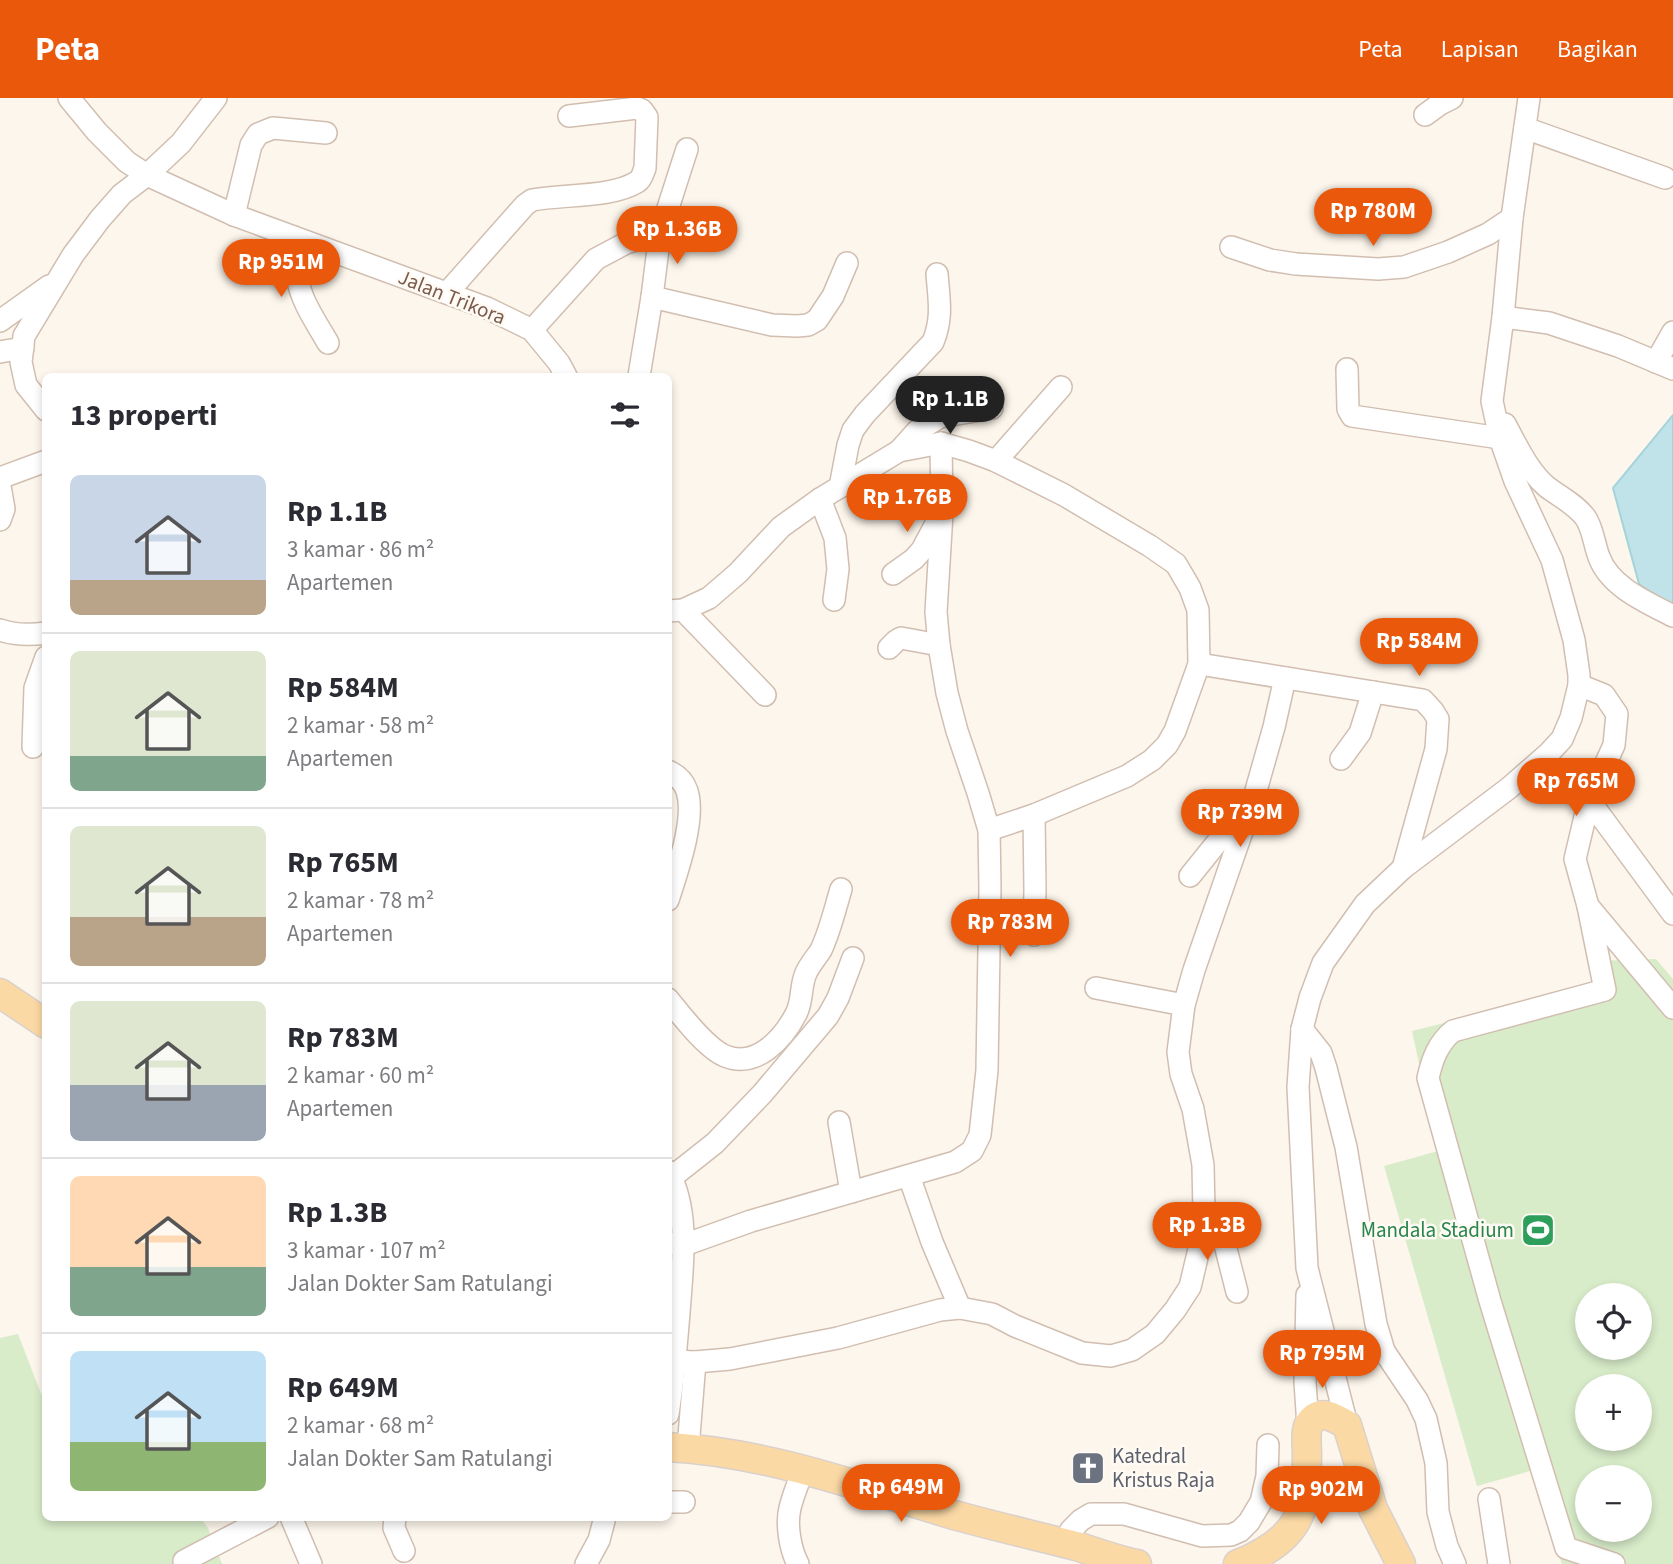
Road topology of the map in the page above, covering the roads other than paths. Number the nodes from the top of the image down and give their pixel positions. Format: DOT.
graph roads {
  1 [pos="69,98"];
  2 [pos="216,98"];
  3 [pos="1452,98"];
  4 [pos="1529,98"];
  5 [pos="1425,115"];
  6 [pos="569,116"];
  7 [pos="1525,128"];
  8 [pos="326,133"];
  9 [pos="687,149"];
  10 [pos="147,175"];
  11 [pos="1665,178"];
  12 [pos="234,215"];
  13 [pos="1512,218"];
  14 [pos="660,233"];
  15 [pos="294,237"];
  16 [pos="1231,247"];
  17 [pos="848,262"];
  18 [pos="937,274"];
  19 [pos="56,281"];
  20 [pos="447,293"];
  21 [pos="652,297"];
  22 [pos="1503,317"];
  23 [pos="0,321"];
  24 [pos="532,330"];
  25 [pos="1673,332"];
  26 [pos="328,343"];
  27 [pos="23,348"];
  28 [pos="0,352"];
  29 [pos="1664,366"];
  30 [pos="1347,369"];
  31 [pos="564,373"];
  32 [pos="639,373"];
  33 [pos="1061,387"];
  34 [pos="1492,401"];
  35 [pos="42,405"];
  36 [pos="992,408"];
  37 [pos="1500,438"];
  38 [pos="942,443"];
  39 [pos="898,451"];
  40 [pos="996,461"];
  41 [pos="42,462"];
  42 [pos="0,478"];
  43 [pos="0,486"];
  44 [pos="840,486"];
  45 [pos="820,499"];
  46 [pos="942,513"];
  47 [pos="0,520"];
  48 [pos="893,575"];
  49 [pos="834,600"];
  50 [pos="676,611"];
  51 [pos="1673,616"];
  52 [pos="0,630"];
  53 [pos="42,634"];
  54 [pos="939,645"];
  55 [pos="889,648"];
  56 [pos="1199,664"];
  57 [pos="42,668"];
  58 [pos="1285,678"];
  59 [pos="1579,685"];
  60 [pos="1373,692"];
  61 [pos="765,695"];
  62 [pos="33,747"];
  63 [pos="1341,760"];
  64 [pos="672,774"];
  65 [pos="1255,794"];
  66 [pos="1589,800"];
  67 [pos="1034,815"];
  68 [pos="989,830"];
  69 [pos="1403,868"];
  70 [pos="1190,876"];
  71 [pos="672,887"];
  72 [pos="841,889"];
  73 [pos="1588,906"];
  74 [pos="1673,915"];
  75 [pos="1034,935"];
  76 [pos="853,957"];
  77 [pos="1096,988"];
  78 [pos="0,993"];
  79 [pos="672,1004"];
  80 [pos="1184,1005"];
  81 [pos="1673,1008"];
  82 [pos="42,1021"];
  83 [pos="1302,1029"];
  84 [pos="839,1122"];
  85 [pos="672,1173"];
  86 [pos="909,1175"];
  87 [pos="672,1179"];
  88 [pos="851,1192"];
  89 [pos="1204,1213"];
  90 [pos="676,1244"];
  91 [pos="1307,1268"];
  92 [pos="1237,1292"];
  93 [pos="960,1308"];
  94 [pos="685,1362"];
  95 [pos="672,1403"];
  96 [pos="1347,1425"];
  97 [pos="1308,1426"];
  98 [pos="1268,1445"];
  99 [pos="678,1448"];
  100 [pos="803,1469"];
  101 [pos="1489,1499"];
  102 [pos="260,1521"];
  103 [pos="293,1521"];
  104 [pos="395,1521"];
  105 [pos="604,1521"];
  106 [pos="404,1551"];
  107 [pos="1075,1551"];
  108 [pos="1569,1556"];
  109 [pos="184,1561"];
  110 [pos="311,1564"];
  111 [pos="586,1564"];
  112 [pos="798,1564"];
  113 [pos="1137,1564"];
  114 [pos="1238,1564"];
  115 [pos="1401,1564"];
  116 [pos="1455,1564"];
  117 [pos="1499,1564"];
  118 [pos="1614,1564"];
  1 -- 10 [label="street, Jalan Trikora"];
  2 -- 10 [label="street"];
  3 -- 5 [label="street"];
  4 -- 7 [label="street"];
  6 -- 20 [label="street"];
  7 -- 11 [label="street"];
  7 -- 13 [label="street"];
  8 -- 12 [label="street"];
  9 -- 14 [label="street"];
  10 -- 12 [label="street, Jalan Trikora"];
  10 -- 19 [label="street"];
  12 -- 15 [label="street, Jalan Trikora"];
  13 -- 16 [label="street"];
  13 -- 22 [label="street"];
  14 -- 21 [label="street"];
  14 -- 24 [label="street"];
  15 -- 20 [label="street, Jalan Trikora"];
  15 -- 26 [label="street"];
  17 -- 21 [label="street"];
  18 -- 44 [label="street"];
  19 -- 23 [label="street"];
  19 -- 27 [label="street"];
  20 -- 24 [label="street, Jalan Trikora"];
  21 -- 32 [label="street"];
  22 -- 29 [label="street"];
  22 -- 34 [label="street"];
  24 -- 31 [label="street, Jalan Trikora"];
  25 -- 29 [label="street"];
  27 -- 28 [label="street"];
  27 -- 35 [label="street"];
  30 -- 37 [label="street"];
  33 -- 40 [label="street"];
  34 -- 37 [label="street"];
  34 -- 51 [label="street"];
  36 -- 39 [label="street"];
  37 -- 59 [label="street"];
  38 -- 39 [label="street"];
  38 -- 40 [label="street"];
  38 -- 46 [label="street"];
  39 -- 44 [label="street"];
  40 -- 56 [label="street"];
  41 -- 42 [label="street"];
  43 -- 47 [label="street"];
  44 -- 45 [label="street"];
  45 -- 49 [label="street"];
  45 -- 50 [label="street"];
  46 -- 48 [label="street"];
  46 -- 54 [label="street"];
  50 -- 61 [label="street"];
  52 -- 53 [label="street"];
  54 -- 55 [label="street"];
  54 -- 68 [label="street"];
  56 -- 58 [label="street"];
  56 -- 67 [label="street"];
  57 -- 62 [label="street"];
  58 -- 60 [label="street"];
  58 -- 65 [label="street"];
  59 -- 66 [label="street"];
  59 -- 69 [label="street"];
  60 -- 63 [label="street"];
  60 -- 69 [label="street"];
  64 -- 71 [label="street"];
  65 -- 70 [label="street"];
  65 -- 80 [label="street"];
  66 -- 73 [label="street"];
  66 -- 74 [label="street"];
  67 -- 68 [label="street"];
  67 -- 75 [label="street"];
  68 -- 86 [label="street"];
  69 -- 83 [label="street"];
  72 -- 79 [label="street"];
  73 -- 81 [label="street"];
  73 -- 108 [label="street"];
  76 -- 85 [label="street"];
  77 -- 80 [label="street"];
  78 -- 82 [label="main road"];
  80 -- 89 [label="street"];
  83 -- 91 [label="street"];
  83 -- 116 [label="street"];
  84 -- 88 [label="street"];
  86 -- 88 [label="street"];
  86 -- 93 [label="street"];
  87 -- 90 [label="street"];
  88 -- 90 [label="street"];
  89 -- 92 [label="street"];
  89 -- 93 [label="street"];
  90 -- 94 [label="street"];
  91 -- 96 [label="street"];
  91 -- 97 [label="street"];
  93 -- 94 [label="street"];
  94 -- 95 [label="street"];
  94 -- 99 [label="street"];
  96 -- 97 [label="main road"];
  96 -- 115 [label="main road"];
  97 -- 114 [label="main road"];
  98 -- 107 [label="street"];
  99 -- 100 [label="main road"];
  100 -- 107 [label="main road"];
  100 -- 112 [label="street"];
  101 -- 117 [label="street"];
  102 -- 109 [label="street"];
  103 -- 110 [label="street"];
  104 -- 106 [label="street"];
  105 -- 111 [label="street"];
  107 -- 113 [label="main road"];
  108 -- 118 [label="street"];
}
